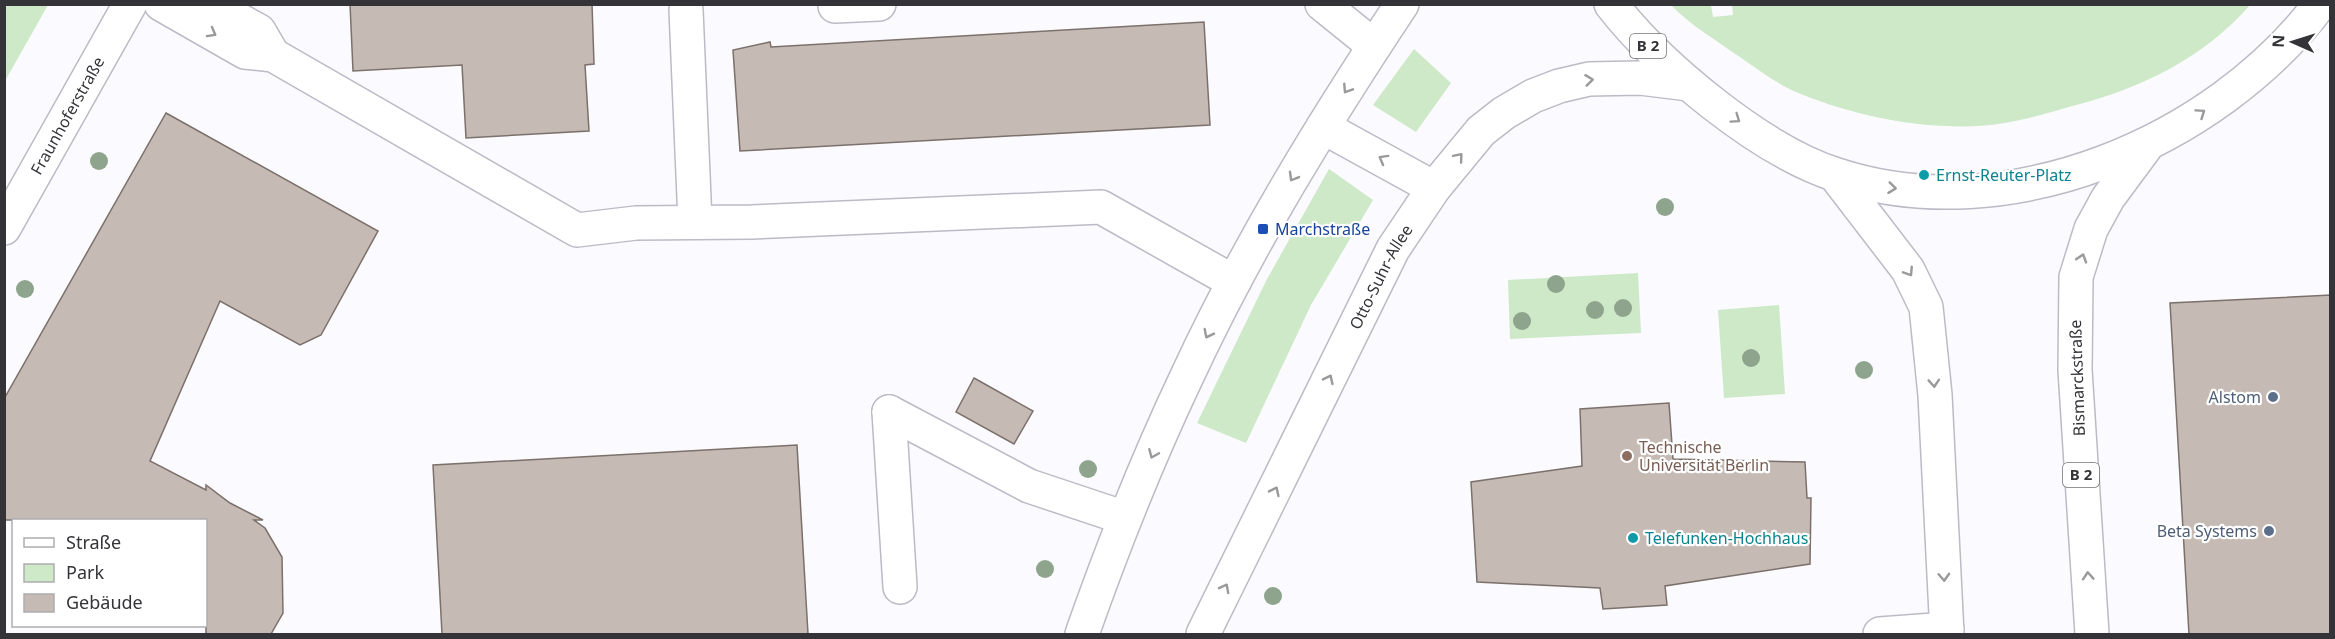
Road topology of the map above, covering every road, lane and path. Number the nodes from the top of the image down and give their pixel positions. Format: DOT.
graph roads {
  1 [pos="130,4"];
  2 [pos="161,4"];
  3 [pos="210,4"];
  4 [pos="879,4"];
  5 [pos="1322,4"];
  6 [pos="1402,4"];
  7 [pos="1611,4"];
  8 [pos="2320,4"];
  9 [pos="836,6"];
  10 [pos="686,10"];
  11 [pos="1374,46"];
  12 [pos="273,55"];
  13 [pos="1689,84"];
  14 [pos="1323,127"];
  15 [pos="2150,142"];
  16 [pos="1835,175"];
  17 [pos="1434,188"];
  18 [pos="695,222"];
  19 [pos="4,228"];
  20 [pos="1234,282"];
  21 [pos="1125,518"];
  22 [pos="900,587"];
  23 [pos="1947,632"];
  24 [pos="1883,633"];
  25 [pos="1082,634"];
  26 [pos="1203,634"];
  27 [pos="2092,634"];
  1 -- 19 [label="main road, Fraunhoferstraße"];
  2 -- 12 [label="main road, one-way"];
  3 -- 12 [label="main road"];
  4 -- 9 [label="main road"];
  5 -- 11 [label="main road"];
  6 -- 11 [label="main road"];
  7 -- 13 [label="main road, B 2"];
  15 -- 8 [label="main road, B 2, one-way"];
  10 -- 18 [label="main road"];
  11 -- 14 [label="main road, one-way"];
  12 -- 18 [label="main road"];
  13 -- 16 [label="main road, B 2, one-way"];
  17 -- 13 [label="main road, Otto-Suhr-Allee, one-way"];
  17 -- 14 [label="main road, one-way"];
  14 -- 20 [label="main road, one-way"];
  16 -- 15 [label="main road, one-way"];
  27 -- 15 [label="main road, Bismarckstraße / B 2, one-way"];
  16 -- 23 [label="main road, B 2, one-way"];
  26 -- 17 [label="main road, Otto-Suhr-Allee, one-way"];
  18 -- 20 [label="main road"];
  20 -- 21 [label="main road, one-way"];
  21 -- 22 [label="main road"];
  21 -- 25 [label="main road"];
  23 -- 24 [label="main road"];
}
